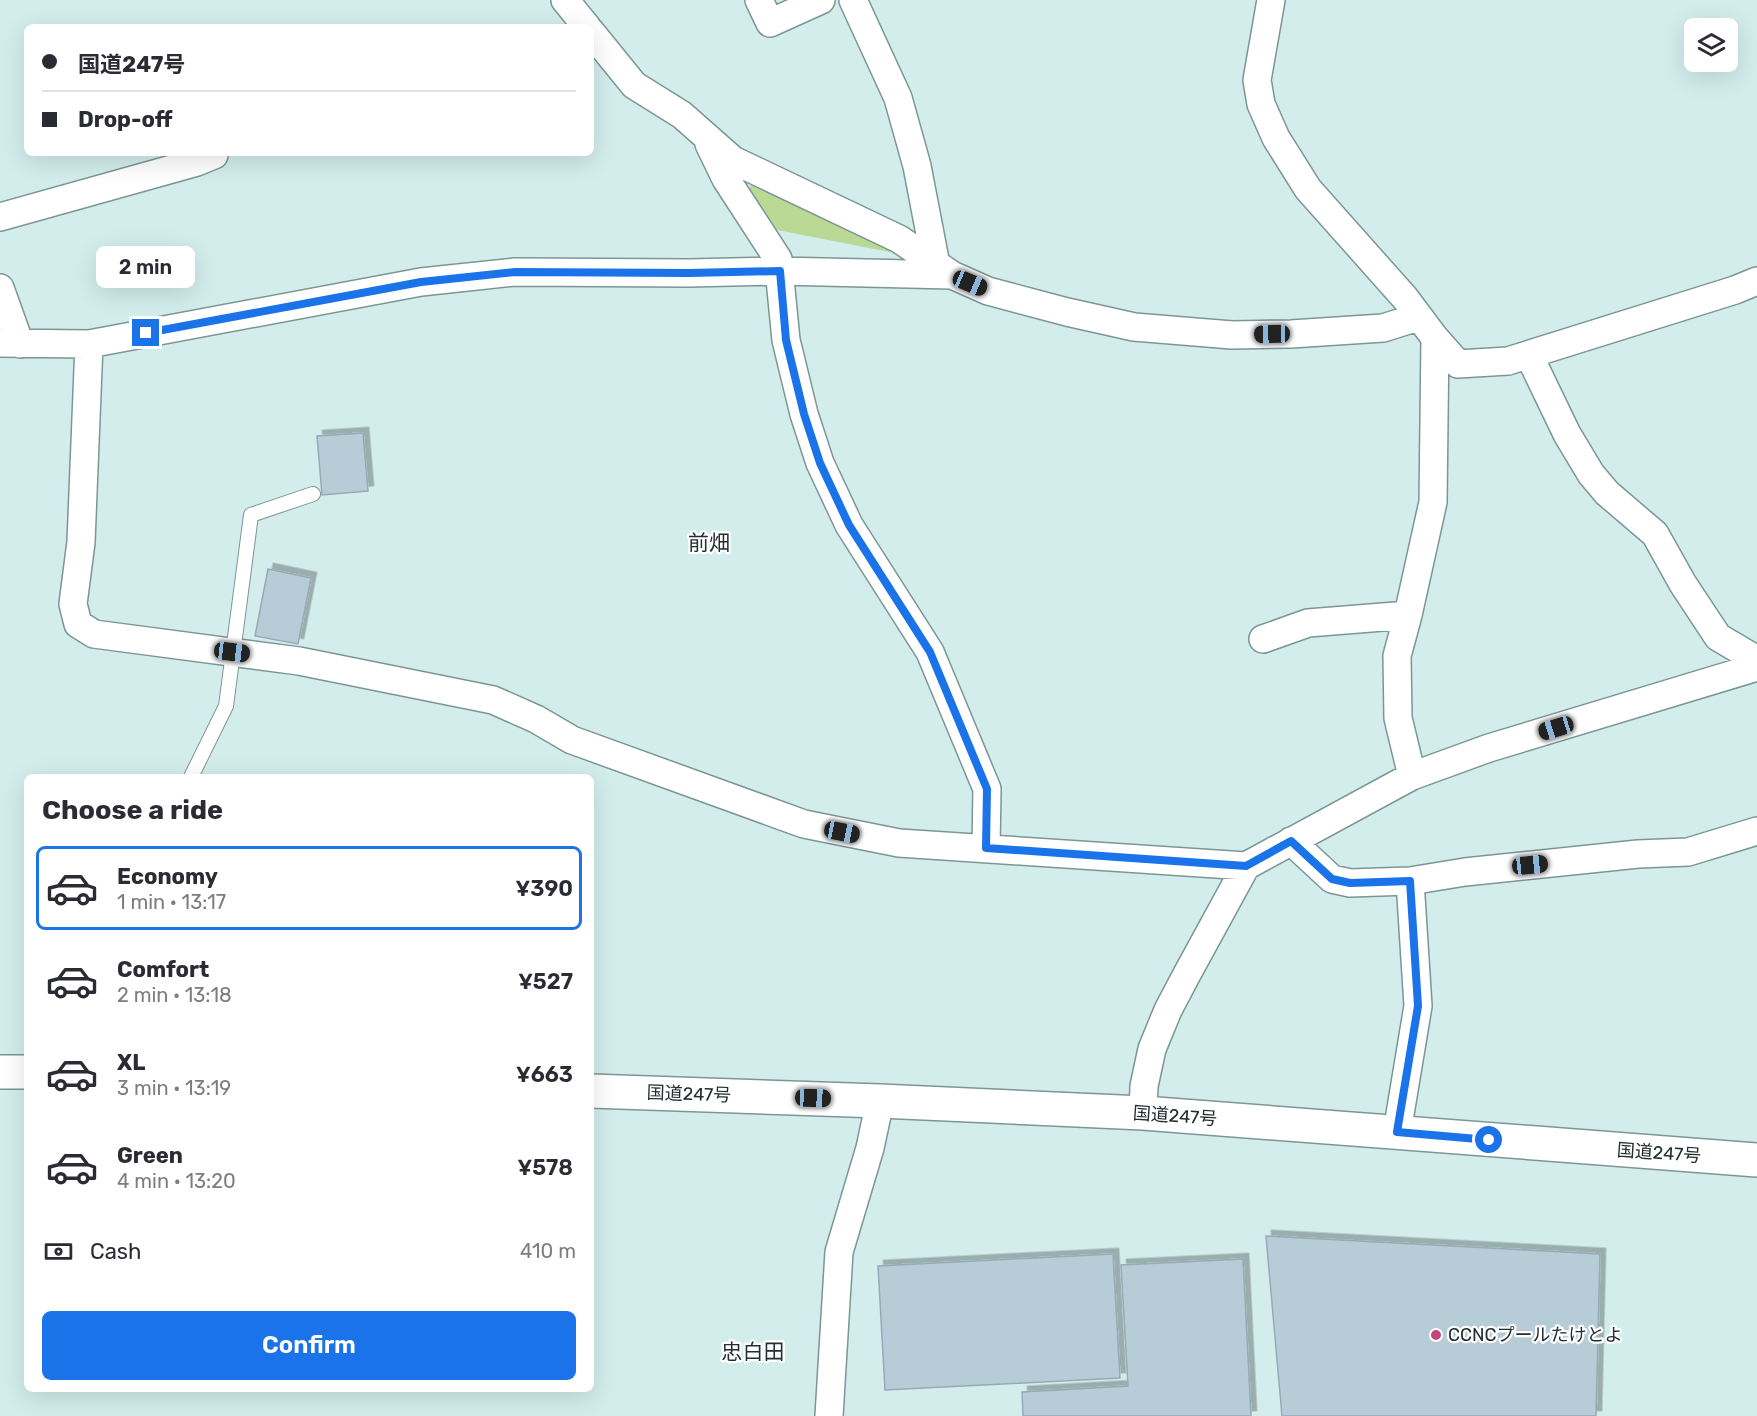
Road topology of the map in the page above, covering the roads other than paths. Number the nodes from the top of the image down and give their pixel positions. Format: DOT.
graph roads {
  1 [pos="565,0"];
  2 [pos="759,0"];
  3 [pos="820,0"];
  4 [pos="853,0"];
  5 [pos="1271,0"];
  6 [pos="585,24"];
  7 [pos="594,36"];
  8 [pos="704,134"];
  9 [pos="212,156"];
  10 [pos="0,217"];
  11 [pos="944,270"];
  12 [pos="780,271"];
  13 [pos="1757,281"];
  14 [pos="0,288"];
  15 [pos="1418,317"];
  16 [pos="1435,338"];
  17 [pos="10,343"];
  18 [pos="89,344"];
  19 [pos="1529,355"];
  20 [pos="313,494"];
  21 [pos="1408,615"];
  22 [pos="1263,639"];
  23 [pos="232,652"];
  24 [pos="1757,660"];
  25 [pos="1757,667"];
  26 [pos="192,774"];
  27 [pos="1412,776"];
  28 [pos="1757,831"];
  29 [pos="1291,841"];
  30 [pos="986,848"];
  31 [pos="1246,866"];
  32 [pos="1410,881"];
  33 [pos="0,1072"];
  34 [pos="24,1072"];
  35 [pos="594,1091"];
  36 [pos="880,1101"];
  37 [pos="1143,1113"];
  38 [pos="1397,1132"];
  39 [pos="1757,1160"];
  40 [pos="829,1416"];
  1 -- 6 [label="street"];
  2 -- 3 [label="street"];
  4 -- 11 [label="street"];
  5 -- 15 [label="street"];
  7 -- 8 [label="street"];
  8 -- 11 [label="street"];
  8 -- 12 [label="street"];
  9 -- 10 [label="street"];
  11 -- 12 [label="street"];
  11 -- 15 [label="street"];
  12 -- 18 [label="street"];
  12 -- 30 [label="street"];
  13 -- 19 [label="street"];
  14 -- 17 [label="street"];
  15 -- 16 [label="street"];
  16 -- 19 [label="street"];
  16 -- 21 [label="street"];
  17 -- 18 [label="street"];
  18 -- 23 [label="street"];
  19 -- 24 [label="street"];
  20 -- 23 [label="lane"];
  21 -- 22 [label="street"];
  21 -- 27 [label="street"];
  23 -- 26 [label="lane"];
  23 -- 30 [label="street"];
  25 -- 27 [label="street"];
  27 -- 29 [label="street"];
  28 -- 32 [label="street"];
  29 -- 31 [label="street"];
  29 -- 32 [label="street"];
  30 -- 31 [label="street"];
  31 -- 37 [label="street"];
  32 -- 38 [label="street"];
  33 -- 34 [label="highway"];
  35 -- 36 [label="highway, 国道247号"];
  36 -- 37 [label="highway, 国道247号"];
  36 -- 40 [label="street"];
  37 -- 38 [label="highway, 国道247号"];
  38 -- 39 [label="highway, 国道247号"];
}
